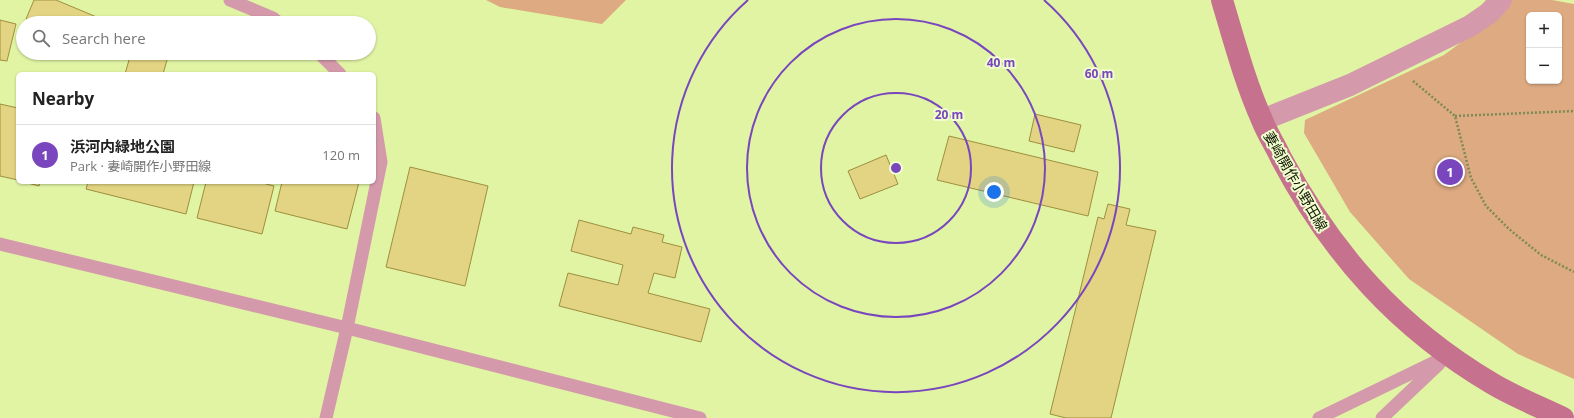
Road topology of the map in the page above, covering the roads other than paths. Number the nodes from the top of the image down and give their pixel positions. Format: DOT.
graph roads {
  1 [pos="230,0"];
  2 [pos="1222,0"];
  3 [pos="1501,0"];
  4 [pos="268,16"];
  5 [pos="326,60"];
  6 [pos="338,72"];
  7 [pos="1262,120"];
  8 [pos="376,131"];
  9 [pos="0,244"];
  10 [pos="347,328"];
  11 [pos="1449,355"];
  12 [pos="326,418"];
  13 [pos="700,418"];
  14 [pos="1319,418"];
  15 [pos="1382,418"];
  16 [pos="1563,418"];
  1 -- 4 [label="lane"];
  2 -- 7 [label="main road, 妻崎開作小野田線"];
  3 -- 7 [label="street"];
  5 -- 6 [label="lane"];
  7 -- 11 [label="main road, 妻崎開作小野田線"];
  8 -- 10 [label="lane"];
  9 -- 10 [label="lane"];
  10 -- 12 [label="lane"];
  10 -- 13 [label="lane"];
  11 -- 14 [label="lane"];
  11 -- 15 [label="lane"];
  11 -- 16 [label="main road, 妻崎開作小野田線"];
}
